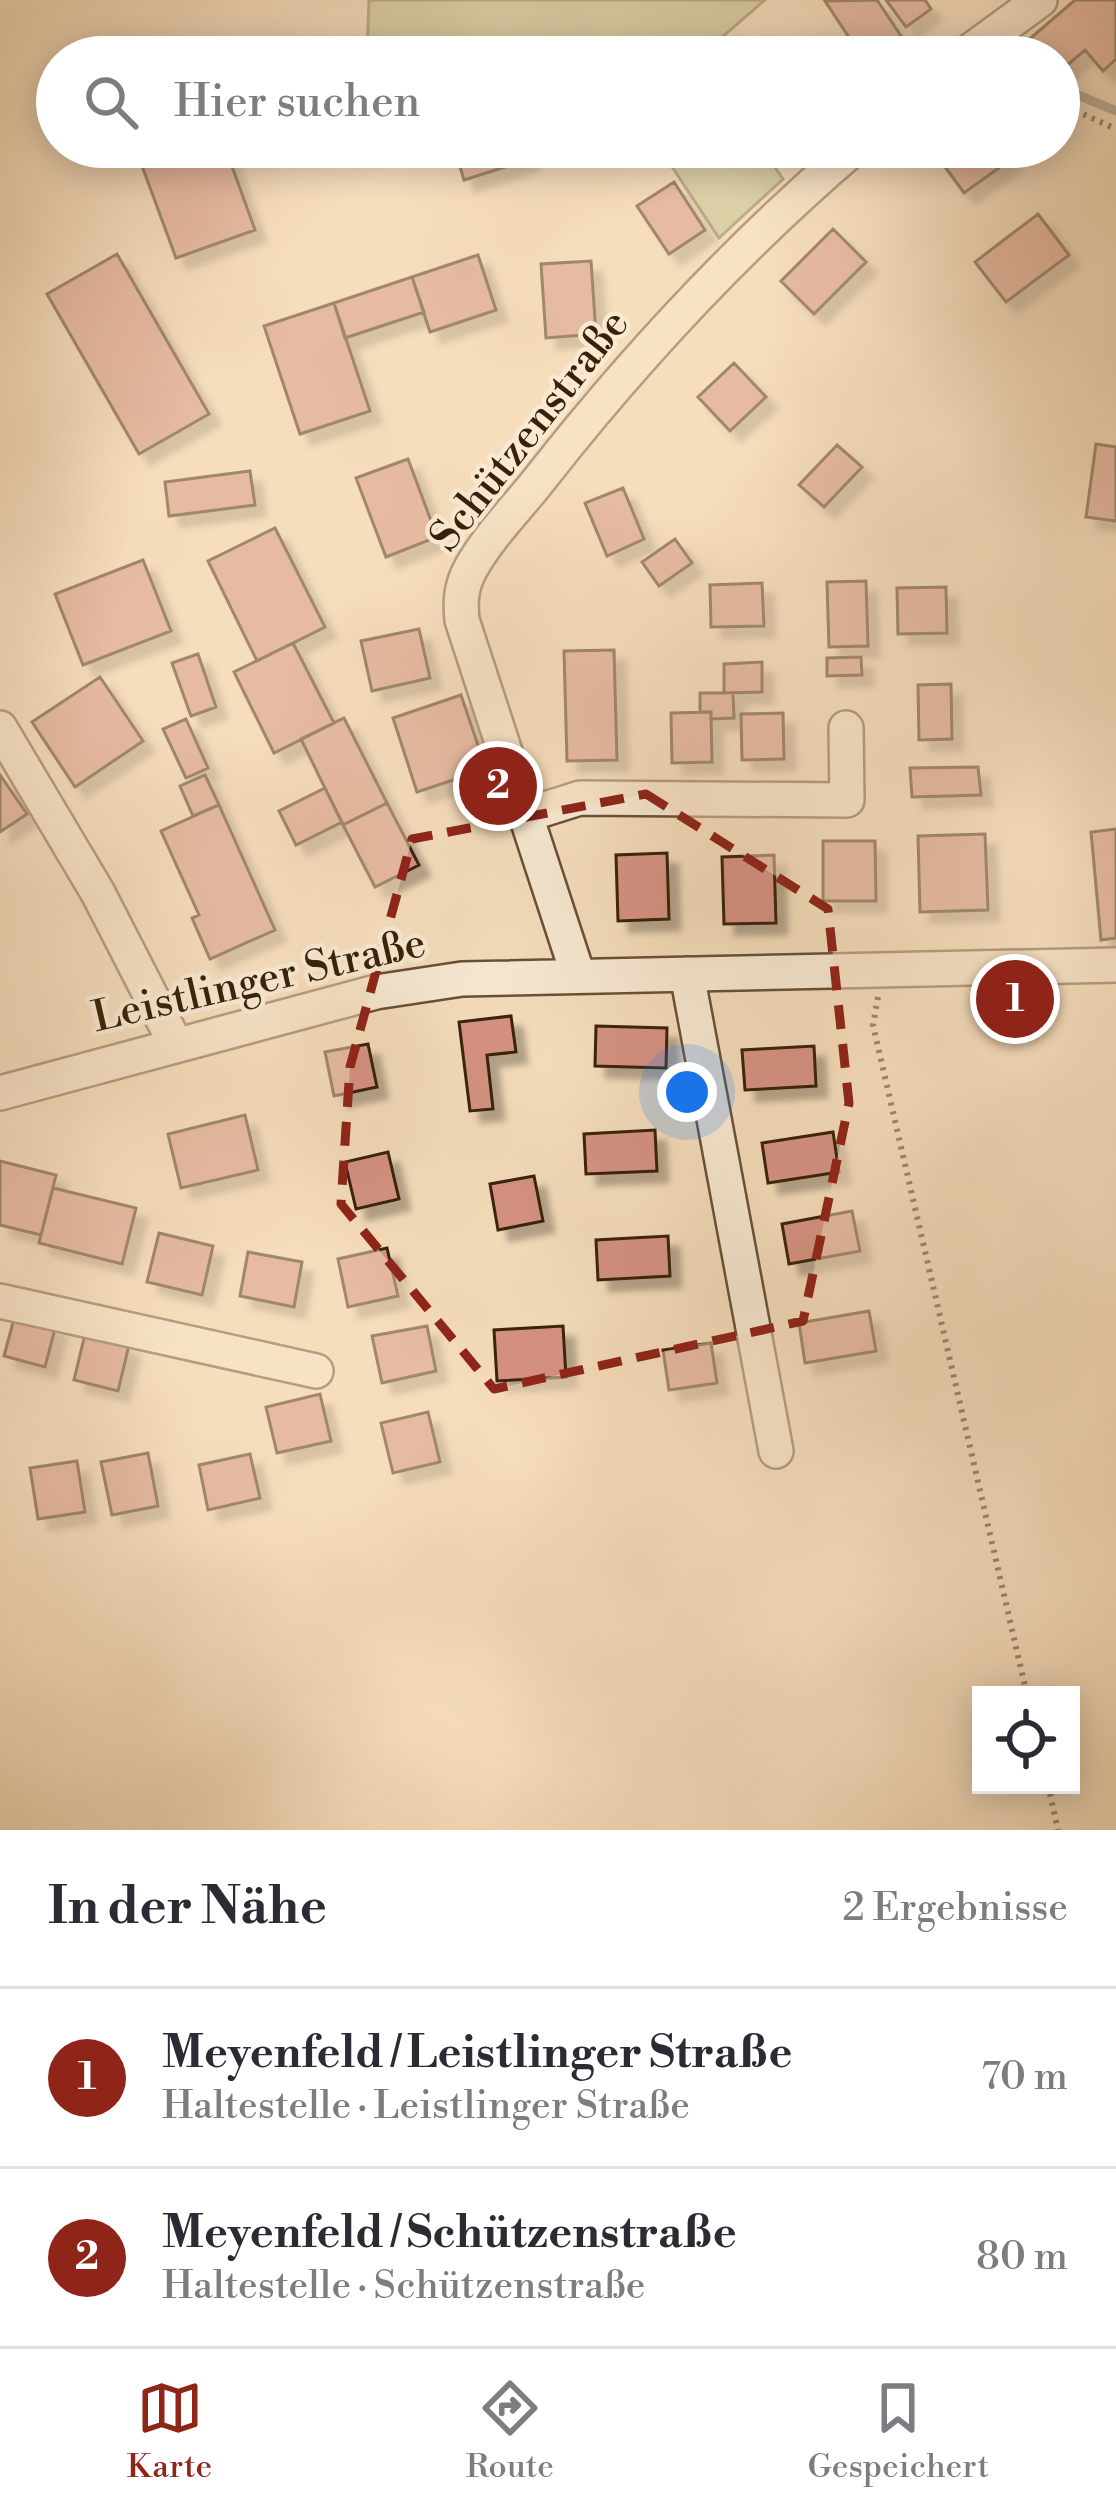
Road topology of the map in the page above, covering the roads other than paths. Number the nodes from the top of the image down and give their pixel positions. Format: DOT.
graph roads {
  1 [pos="1040,0"];
  2 [pos="991,36"];
  3 [pos="831,168"];
  4 [pos="0,728"];
  5 [pos="846,728"];
  6 [pos="526,815"];
  7 [pos="1116,964"];
  8 [pos="687,974"];
  9 [pos="578,975"];
  10 [pos="175,1043"];
  11 [pos="0,1093"];
  12 [pos="0,1301"];
  13 [pos="316,1371"];
  14 [pos="776,1451"];
  1 -- 2 [label="street"];
  3 -- 6 [label="street, Schützenstraße"];
  4 -- 10 [label="street"];
  5 -- 6 [label="street"];
  6 -- 9 [label="street, Schützenstraße"];
  7 -- 8 [label="street, Leistlinger Straße"];
  8 -- 9 [label="street, Leistlinger Straße"];
  8 -- 14 [label="street"];
  9 -- 10 [label="street, Leistlinger Straße"];
  10 -- 11 [label="street, Leistlinger Straße"];
  12 -- 13 [label="street"];
}
